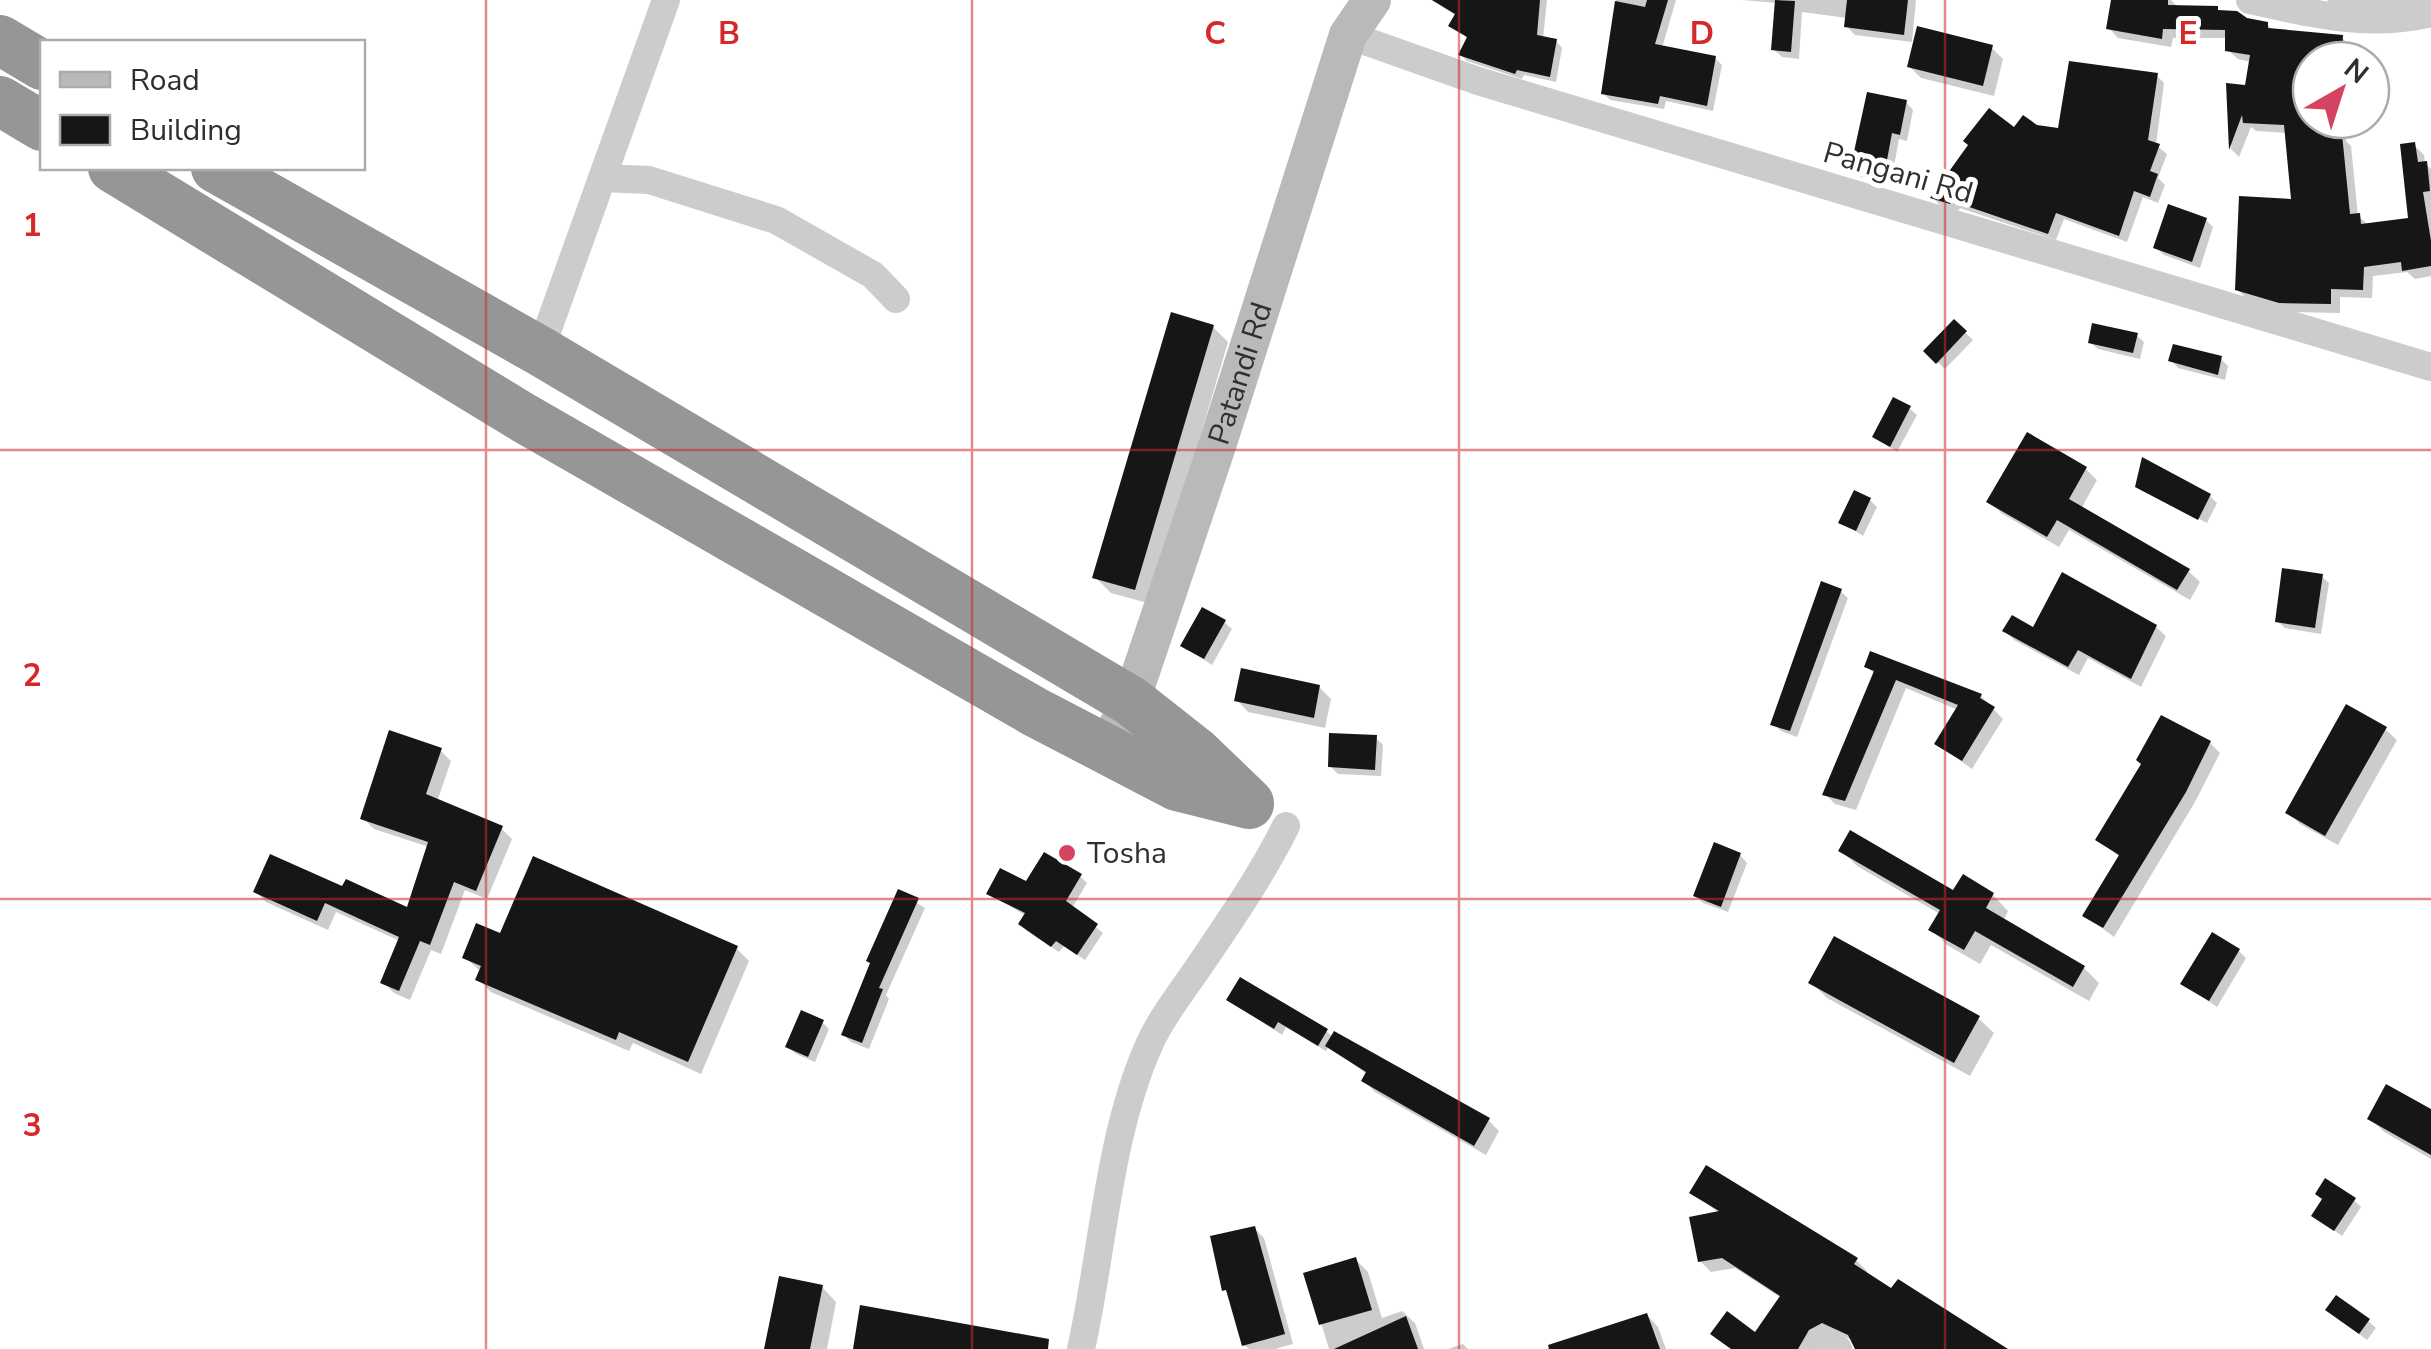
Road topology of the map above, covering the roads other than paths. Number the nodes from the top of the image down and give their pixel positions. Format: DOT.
graph roads {
  1 [pos="666,0"];
  2 [pos="1372,0"];
  3 [pos="2250,0"];
  4 [pos="2431,13"];
  5 [pos="1348,35"];
  6 [pos="0,40"];
  7 [pos="40,64"];
  8 [pos="0,101"];
  9 [pos="40,125"];
  10 [pos="117,170"];
  11 [pos="224,172"];
  12 [pos="602,178"];
  13 [pos="206,223"];
  14 [pos="896,299"];
  15 [pos="540,351"];
  16 [pos="2431,367"];
  17 [pos="1131,701"];
  18 [pos="1105,749"];
  19 [pos="1286,826"];
  20 [pos="1080,1349"];
  1 -- 12 [label="street"];
  2 -- 5 [label="street, Patandi Rd"];
  3 -- 4 [label="street"];
  5 -- 16 [label="street, Pangani Rd"];
  5 -- 17 [label="street, Patandi Rd"];
  6 -- 7 [label="highway"];
  8 -- 9 [label="highway"];
  10 -- 13 [label="highway"];
  11 -- 13 [label="highway"];
  11 -- 15 [label="highway"];
  12 -- 14 [label="street"];
  12 -- 15 [label="street"];
  13 -- 18 [label="highway"];
  15 -- 17 [label="highway"];
  17 -- 18 [label="street, Patandi Rd"];
  17 -- 18 [label="highway"];
  19 -- 20 [label="street"];
}
